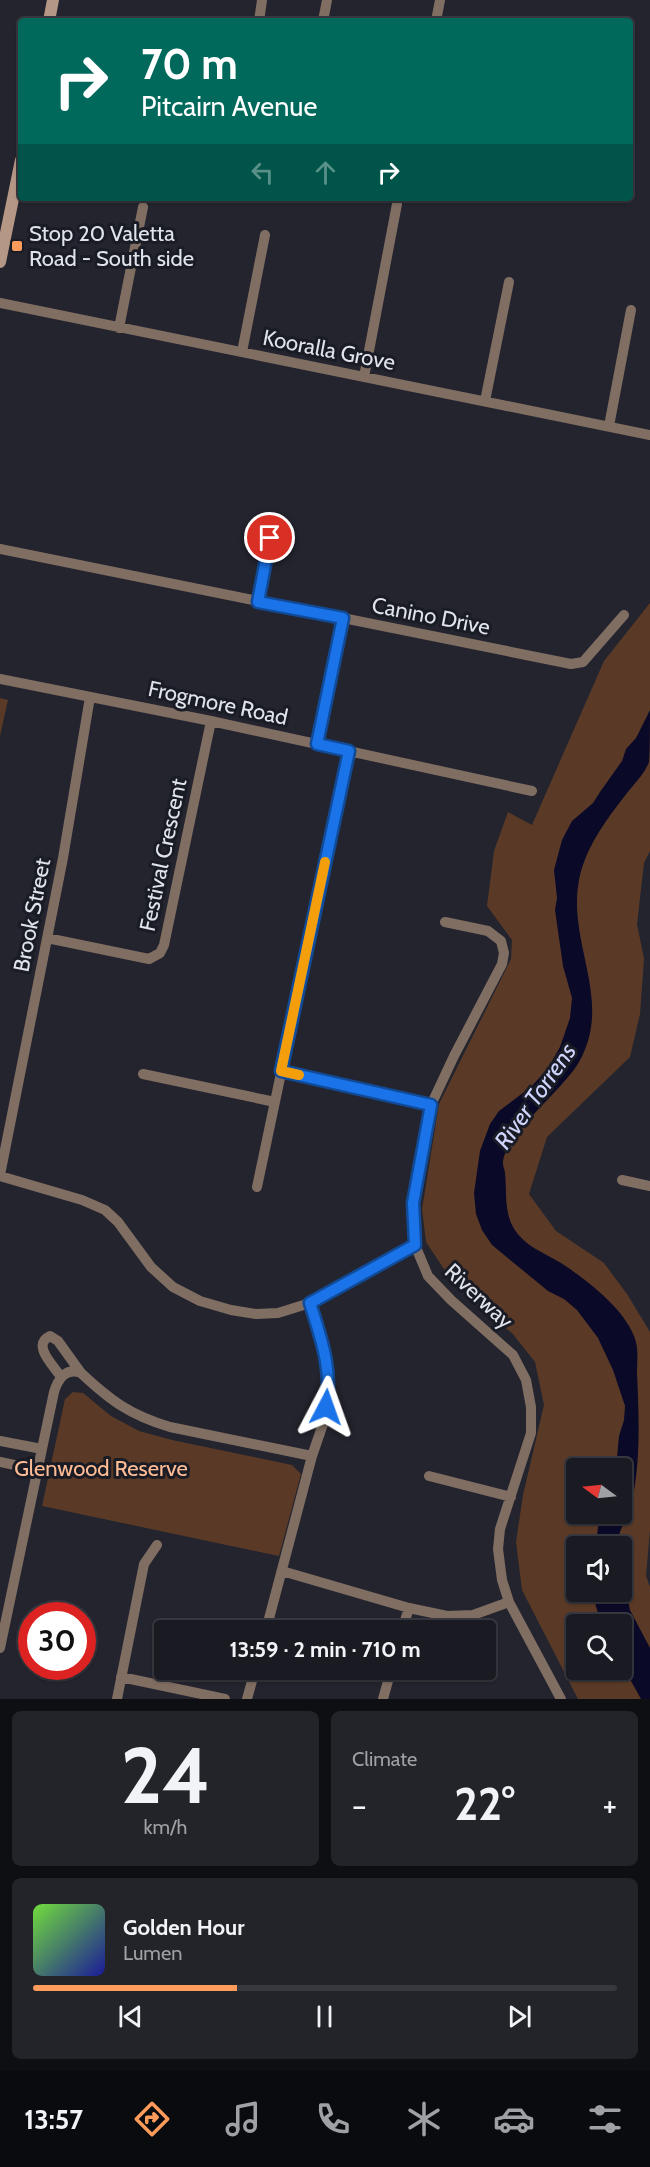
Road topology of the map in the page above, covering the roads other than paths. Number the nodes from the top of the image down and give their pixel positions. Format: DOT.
graph roads {
  1 [pos="53,0"];
  2 [pos="261,0"];
  3 [pos="327,0"];
  4 [pos="440,0"];
  5 [pos="50,18"];
  6 [pos="260,18"];
  7 [pos="324,18"];
  8 [pos="437,18"];
  9 [pos="18,175"];
  10 [pos="397,204"];
  11 [pos="143,207"];
  12 [pos="265,235"];
  13 [pos="0,262"];
  14 [pos="509,282"];
  15 [pos="0,303"];
  16 [pos="631,310"];
  17 [pos="119,328"];
  18 [pos="242,352"];
  19 [pos="364,377"];
  20 [pos="485,401"];
  21 [pos="609,426"];
  22 [pos="650,435"];
  23 [pos="270,538"];
  24 [pos="0,549"];
  25 [pos="258,602"];
  26 [pos="624,615"];
  27 [pos="343,618"];
  28 [pos="0,679"];
  29 [pos="90,697"];
  30 [pos="211,722"];
  31 [pos="317,744"];
  32 [pos="349,751"];
  33 [pos="532,791"];
  34 [pos="445,922"];
  35 [pos="47,938"];
  36 [pos="281,1071"];
  37 [pos="143,1074"];
  38 [pos="275,1102"];
  39 [pos="431,1105"];
  40 [pos="0,1175"];
  41 [pos="622,1180"];
  42 [pos="650,1186"];
  43 [pos="257,1187"];
  44 [pos="415,1245"];
  45 [pos="310,1303"];
  46 [pos="81,1373"];
  47 [pos="61,1377"];
  48 [pos="0,1441"];
  49 [pos="42,1449"];
  50 [pos="312,1456"];
  51 [pos="0,1462"];
  52 [pos="38,1470"];
  53 [pos="429,1476"];
  54 [pos="511,1497"];
  55 [pos="157,1545"];
  56 [pos="282,1571"];
  57 [pos="4,1601"];
  58 [pos="509,1602"];
  59 [pos="409,1608"];
  60 [pos="269,1620"];
  61 [pos="405,1620"];
  62 [pos="0,1648"];
  63 [pos="122,1677"];
  64 [pos="252,1680"];
  65 [pos="388,1680"];
  66 [pos="117,1699"];
  67 [pos="225,1699"];
  68 [pos="246,1699"];
  69 [pos="383,1699"];
  70 [pos="561,1699"];
  1 -- 5 [label="street"];
  2 -- 6 [label="street"];
  3 -- 7 [label="street"];
  4 -- 8 [label="street"];
  9 -- 13 [label="street"];
  10 -- 19 [label="street"];
  11 -- 17 [label="street"];
  12 -- 18 [label="street"];
  14 -- 20 [label="street"];
  15 -- 17 [label="street, Kooralla Grove"];
  16 -- 21 [label="street"];
  17 -- 18 [label="street, Kooralla Grove"];
  18 -- 19 [label="street, Kooralla Grove"];
  19 -- 20 [label="street, Kooralla Grove"];
  20 -- 21 [label="street, Kooralla Grove"];
  21 -- 22 [label="street, Kooralla Grove"];
  23 -- 25 [label="street"];
  24 -- 25 [label="street, Canino Drive"];
  25 -- 27 [label="street, Canino Drive"];
  26 -- 27 [label="street, Canino Drive"];
  27 -- 31 [label="street"];
  28 -- 29 [label="street, Frogmore Road"];
  29 -- 30 [label="street, Frogmore Road"];
  29 -- 35 [label="street, Brook Street"];
  30 -- 31 [label="street, Frogmore Road"];
  30 -- 35 [label="street, Festival Crescent"];
  31 -- 32 [label="street, Frogmore Road"];
  32 -- 33 [label="street, Frogmore Road"];
  32 -- 36 [label="street"];
  34 -- 39 [label="street, Riverway"];
  35 -- 40 [label="street, Brook Street"];
  36 -- 38 [label="street"];
  36 -- 39 [label="street"];
  37 -- 38 [label="street"];
  38 -- 43 [label="street"];
  39 -- 44 [label="street, Riverway"];
  40 -- 45 [label="street"];
  41 -- 42 [label="street"];
  44 -- 45 [label="street"];
  44 -- 54 [label="street, Riverway"];
  45 -- 50 [label="street"];
  46 -- 47 [label="street"];
  46 -- 47 [label="street"];
  46 -- 50 [label="street"];
  47 -- 49 [label="street"];
  48 -- 49 [label="street"];
  49 -- 52 [label="street"];
  50 -- 56 [label="street"];
  51 -- 52 [label="street"];
  52 -- 57 [label="street"];
  53 -- 54 [label="street"];
  54 -- 58 [label="street, Riverway"];
  55 -- 63 [label="street"];
  56 -- 59 [label="street"];
  56 -- 60 [label="street"];
  57 -- 62 [label="street"];
  58 -- 59 [label="street"];
  58 -- 70 [label="street, Riverway"];
  59 -- 61 [label="street"];
  63 -- 66 [label="street"];
  63 -- 67 [label="street"];
  64 -- 68 [label="street"];
  65 -- 69 [label="street"];
}
